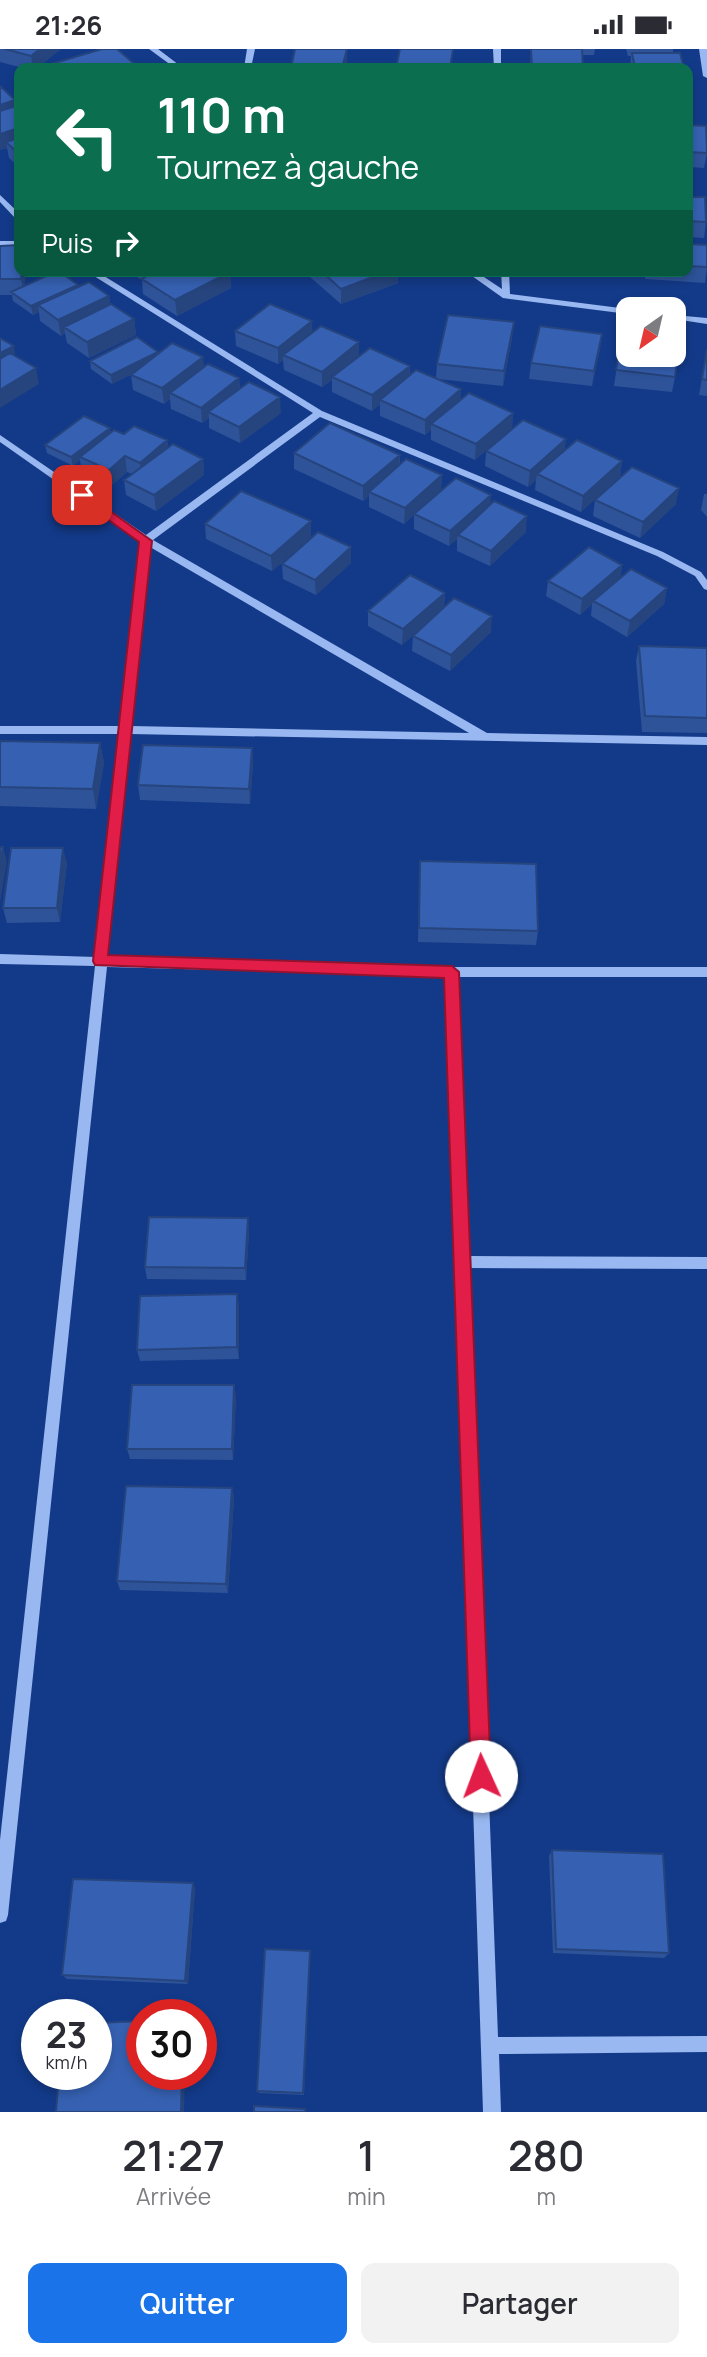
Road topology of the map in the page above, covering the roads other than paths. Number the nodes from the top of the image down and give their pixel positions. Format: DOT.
graph roads {
  1 [pos="153,49"];
  2 [pos="703,49"];
  3 [pos="172,63"];
  4 [pos="707,76"];
  5 [pos="0,197"];
  6 [pos="14,212"];
  7 [pos="100,277"];
  8 [pos="478,277"];
  9 [pos="505,277"];
  10 [pos="506,296"];
  11 [pos="616,310"];
  12 [pos="686,318"];
  13 [pos="707,321"];
  14 [pos="319,413"];
  15 [pos="0,438"];
  16 [pos="146,541"];
  17 [pos="707,587"];
  18 [pos="0,730"];
  19 [pos="125,730"];
  20 [pos="486,737"];
  21 [pos="707,741"];
  22 [pos="0,960"];
  23 [pos="100,961"];
  24 [pos="452,972"];
  25 [pos="707,972"];
  26 [pos="462,1262"];
  27 [pos="707,1263"];
  28 [pos="0,1915"];
  29 [pos="707,2044"];
  30 [pos="491,2046"];
  31 [pos="492,2112"];
  1 -- 3 [label="street"];
  2 -- 4 [label="street"];
  5 -- 6 [label="street"];
  7 -- 14 [label="street"];
  8 -- 10 [label="street"];
  9 -- 10 [label="street"];
  10 -- 11 [label="street"];
  12 -- 13 [label="street"];
  14 -- 16 [label="street"];
  14 -- 17 [label="street"];
  15 -- 16 [label="street"];
  16 -- 19 [label="street"];
  16 -- 20 [label="street"];
  18 -- 19 [label="street"];
  19 -- 20 [label="street"];
  19 -- 23 [label="street"];
  20 -- 21 [label="street"];
  22 -- 23 [label="street"];
  23 -- 24 [label="street"];
  23 -- 28 [label="street"];
  24 -- 25 [label="street"];
  24 -- 26 [label="street"];
  26 -- 27 [label="street"];
  26 -- 30 [label="street"];
  29 -- 30 [label="street"];
  30 -- 31 [label="street"];
}
